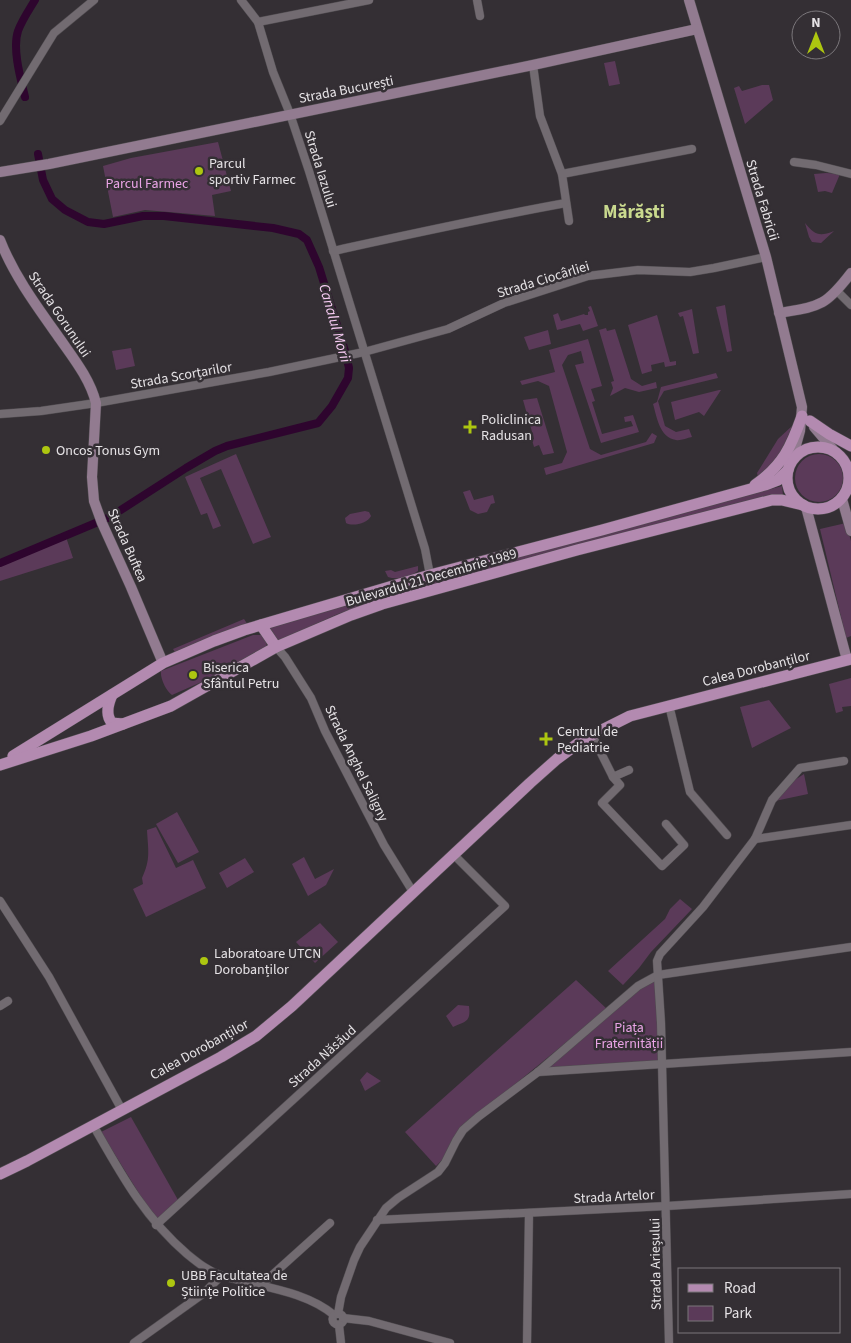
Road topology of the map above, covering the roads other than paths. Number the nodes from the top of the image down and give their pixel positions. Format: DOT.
graph roads {
  1 [pos="94,0"];
  2 [pos="240,0"];
  3 [pos="369,0"];
  4 [pos="478,0"];
  5 [pos="689,0"];
  6 [pos="480,16"];
  7 [pos="258,22"];
  8 [pos="697,28"];
  9 [pos="533,65"];
  10 [pos="290,114"];
  11 [pos="0,122"];
  12 [pos="692,150"];
  13 [pos="794,162"];
  14 [pos="0,172"];
  15 [pos="562,174"];
  16 [pos="851,174"];
  17 [pos="566,203"];
  18 [pos="569,221"];
  19 [pos="0,240"];
  20 [pos="333,251"];
  21 [pos="766,257"];
  22 [pos="851,273"];
  23 [pos="837,291"];
  24 [pos="851,305"];
  25 [pos="779,313"];
  26 [pos="364,352"];
  27 [pos="96,403"];
  28 [pos="0,414"];
  29 [pos="805,416"];
  30 [pos="851,446"];
  31 [pos="843,455"];
  32 [pos="790,467"];
  33 [pos="850,485"];
  34 [pos="746,490"];
  35 [pos="842,498"];
  36 [pos="804,506"];
  37 [pos="851,531"];
  38 [pos="430,575"];
  39 [pos="261,626"];
  40 [pos="276,647"];
  41 [pos="849,659"];
  42 [pos="163,663"];
  43 [pos="112,695"];
  44 [pos="668,706"];
  45 [pos="123,724"];
  46 [pos="592,735"];
  47 [pos="844,761"];
  48 [pos="0,764"];
  49 [pos="629,770"];
  50 [pos="613,777"];
  51 [pos="666,824"];
  52 [pos="851,825"];
  53 [pos="727,835"];
  54 [pos="755,839"];
  55 [pos="454,855"];
  56 [pos="413,892"];
  57 [pos="0,901"];
  58 [pos="851,947"];
  59 [pos="658,975"];
  60 [pos="8,1001"];
  61 [pos="0,1006"];
  62 [pos="851,1052"];
  63 [pos="662,1065"];
  64 [pos="538,1072"];
  65 [pos="122,1110"];
  66 [pos="93,1125"];
  67 [pos="0,1174"];
  68 [pos="851,1194"];
  69 [pos="666,1206"];
  70 [pos="529,1213"];
  71 [pos="378,1220"];
  72 [pos="330,1222"];
  73 [pos="156,1225"];
  74 [pos="220,1276"];
  75 [pos="260,1286"];
  76 [pos="339,1318"];
  77 [pos="134,1343"];
  78 [pos="341,1343"];
  79 [pos="450,1343"];
  80 [pos="527,1343"];
  81 [pos="669,1343"];
  1 -- 11 [label="street"];
  2 -- 7 [label="street, Strada Iazului"];
  3 -- 7 [label="street"];
  4 -- 6 [label="street"];
  5 -- 8 [label="main road, Strada Fabricii"];
  7 -- 10 [label="street, Strada Iazului"];
  8 -- 9 [label="main road, Strada București"];
  8 -- 21 [label="main road, Strada Fabricii"];
  9 -- 10 [label="main road, Strada București"];
  9 -- 15 [label="street"];
  10 -- 14 [label="main road, Strada București"];
  10 -- 20 [label="street, Strada Iazului"];
  12 -- 15 [label="street"];
  13 -- 16 [label="street"];
  15 -- 17 [label="street"];
  17 -- 18 [label="street"];
  17 -- 20 [label="street"];
  19 -- 27 [label="main road, Strada Gorunului"];
  20 -- 26 [label="street, Strada Iazului"];
  21 -- 25 [label="main road, Strada Fabricii"];
  21 -- 26 [label="street, Strada Ciocârliei"];
  22 -- 23 [label="main road"];
  23 -- 24 [label="street"];
  23 -- 25 [label="main road"];
  25 -- 29 [label="main road, Strada Fabricii"];
  26 -- 27 [label="street, Strada Scorțarilor"];
  26 -- 38 [label="street, Strada Iazului"];
  27 -- 28 [label="street, Strada Scorțarilor"];
  27 -- 42 [label="main road, Strada Buftea"];
  29 -- 30 [label="main road"];
  29 -- 31 [label="main road, Strada Fabricii"];
  29 -- 32 [label="main road, Strada Fabricii"];
  29 -- 34 [label="main road"];
  31 -- 32 [label="main road"];
  31 -- 33 [label="main road"];
  32 -- 34 [label="main road, Bulevardul 21 Decembrie 1989"];
  32 -- 36 [label="main road"];
  33 -- 35 [label="main road"];
  34 -- 38 [label="main road, Bulevardul 21 Decembrie 1989"];
  35 -- 36 [label="main road"];
  35 -- 37 [label="main road"];
  36 -- 40 [label="main road, Bulevardul 21 Decembrie 1989"];
  36 -- 41 [label="main road"];
  38 -- 39 [label="main road, Bulevardul 21 Decembrie 1989"];
  39 -- 40 [label="main road"];
  39 -- 42 [label="main road, Bulevardul 21 Decembrie 1989"];
  40 -- 45 [label="main road, Bulevardul 21 Decembrie 1989"];
  40 -- 56 [label="street, Strada Anghel Saligny"];
  41 -- 44 [label="main road, Calea Dorobanților"];
  42 -- 43 [label="main road, Bulevardul 21 Decembrie 1989"];
  43 -- 45 [label="main road"];
  43 -- 48 [label="main road, Bulevardul 21 Decembrie 1989"];
  44 -- 46 [label="main road, Calea Dorobanților"];
  44 -- 53 [label="street"];
  45 -- 48 [label="main road, Bulevardul 21 Decembrie 1989"];
  46 -- 50 [label="street"];
  46 -- 55 [label="main road, Calea Dorobanților"];
  47 -- 54 [label="street"];
  49 -- 50 [label="street"];
  50 -- 51 [label="street"];
  52 -- 54 [label="street"];
  54 -- 59 [label="street"];
  55 -- 56 [label="main road, Calea Dorobanților"];
  55 -- 73 [label="street, Strada Năsăud"];
  56 -- 65 [label="main road, Calea Dorobanților"];
  57 -- 65 [label="street"];
  58 -- 59 [label="street"];
  59 -- 63 [label="street"];
  59 -- 64 [label="street"];
  60 -- 61 [label="street"];
  62 -- 63 [label="street"];
  63 -- 64 [label="street"];
  63 -- 69 [label="street, Strada Arieșului"];
  64 -- 71 [label="street"];
  65 -- 66 [label="main road, Calea Dorobanților"];
  66 -- 67 [label="main road, Calea Dorobanților"];
  66 -- 73 [label="street"];
  68 -- 69 [label="street, Strada Artelor"];
  69 -- 70 [label="street, Strada Artelor"];
  69 -- 81 [label="street, Strada Arieșului"];
  70 -- 71 [label="street, Strada Artelor"];
  70 -- 80 [label="street"];
  71 -- 76 [label="street"];
  72 -- 75 [label="street"];
  73 -- 74 [label="street"];
  74 -- 75 [label="street"];
  74 -- 77 [label="street"];
  75 -- 76 [label="street"];
  76 -- 78 [label="street"];
  76 -- 79 [label="street"];
}
